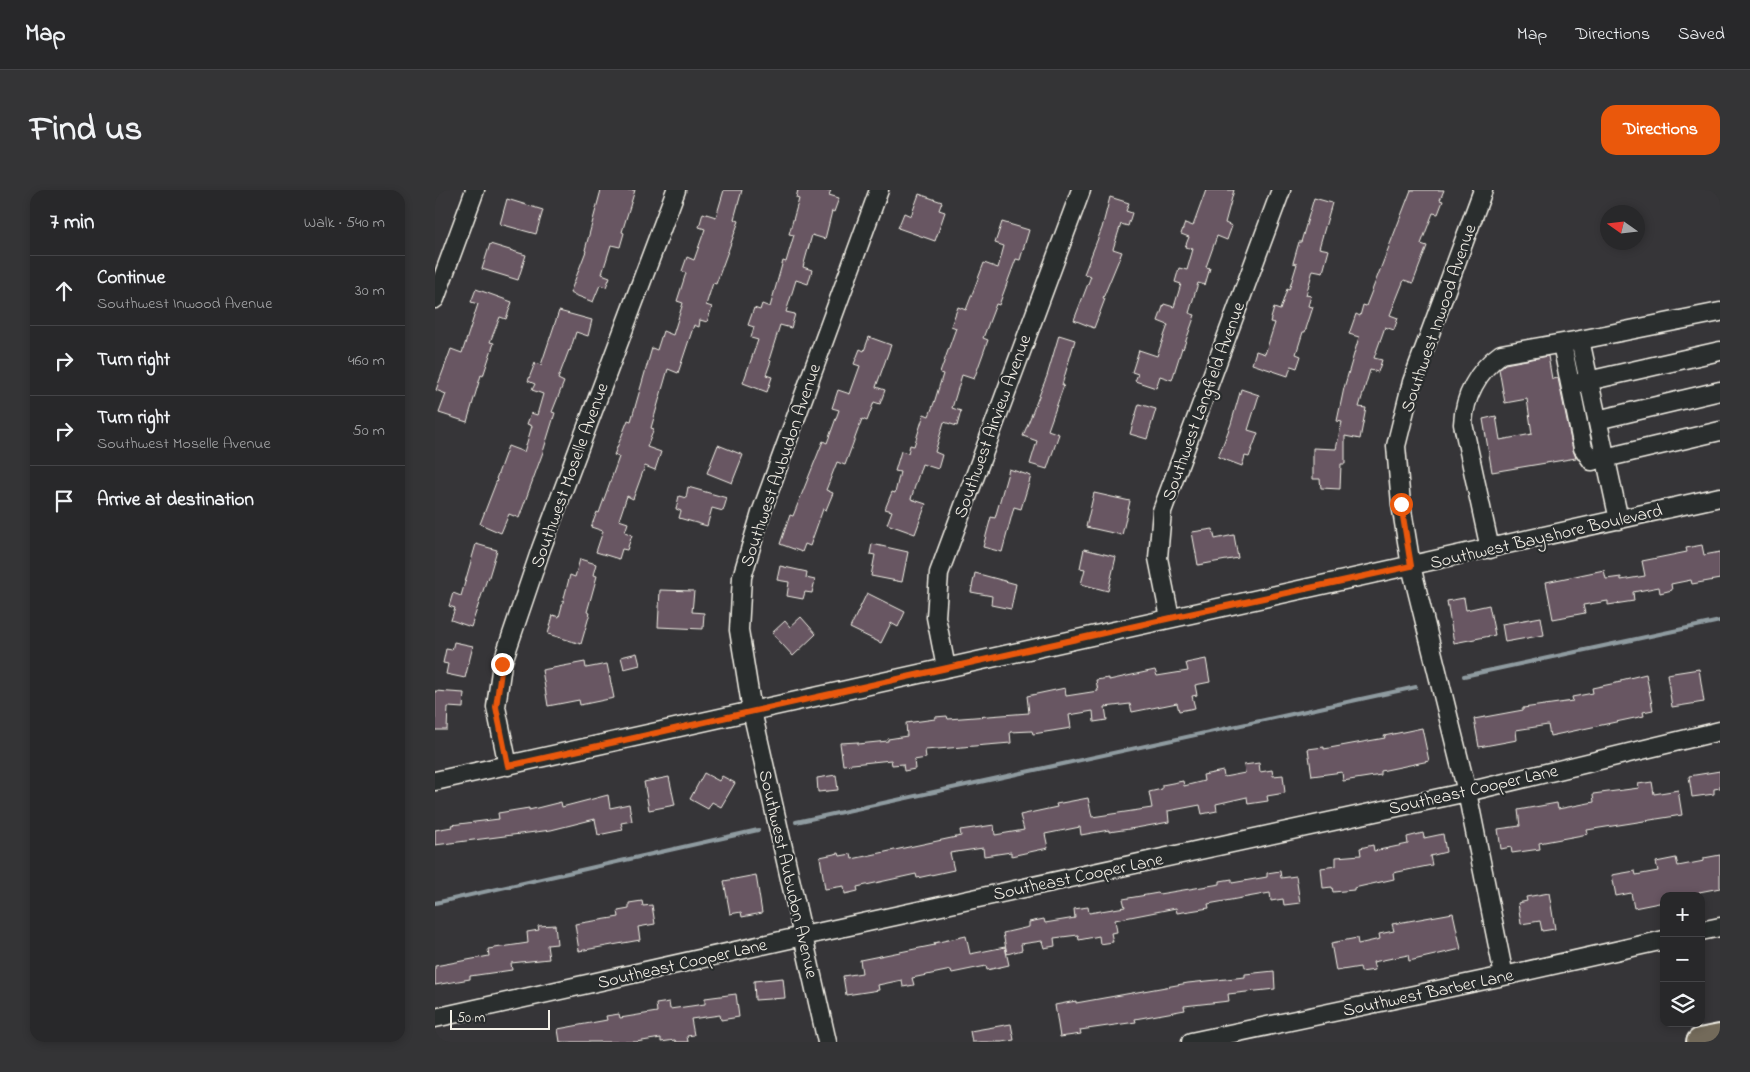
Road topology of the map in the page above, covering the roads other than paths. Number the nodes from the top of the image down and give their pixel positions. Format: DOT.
graph roads {
  1 [pos="475,190"];
  2 [pos="676,190"];
  3 [pos="879,190"];
  4 [pos="1081,190"];
  5 [pos="1281,190"];
  6 [pos="1483,190"];
  7 [pos="435,299"];
  8 [pos="1720,312"];
  9 [pos="1580,340"];
  10 [pos="1562,344"];
  11 [pos="1720,351"];
  12 [pos="1589,381"];
  13 [pos="1570,385"];
  14 [pos="1720,391"];
  15 [pos="1597,420"];
  16 [pos="1720,431"];
  17 [pos="1605,457"];
  18 [pos="1720,497"];
  19 [pos="1619,520"];
  20 [pos="1489,549"];
  21 [pos="1411,566"];
  22 [pos="1171,618"];
  23 [pos="946,668"];
  24 [pos="752,711"];
  25 [pos="1720,731"];
  26 [pos="508,766"];
  27 [pos="435,781"];
  28 [pos="1467,792"];
  29 [pos="1720,927"];
  30 [pos="1705,931"];
  31 [pos="803,936"];
  32 [pos="1660,941"];
  33 [pos="1504,976"];
  34 [pos="435,1018"];
  35 [pos="1720,1038"];
  36 [pos="827,1042"];
  37 [pos="1191,1042"];
  38 [pos="1701,1042"];
  1 -- 7 [label="street"];
  2 -- 26 [label="street, Southwest Moselle Avenue"];
  3 -- 24 [label="street, Southwest Aubudon Avenue"];
  4 -- 23 [label="street, Southwest Airview Avenue"];
  5 -- 22 [label="street, Southwest Langfield Avenue"];
  6 -- 21 [label="street, Southwest Inwood Avenue"];
  8 -- 9 [label="street"];
  9 -- 10 [label="street"];
  9 -- 12 [label="street"];
  10 -- 13 [label="street"];
  10 -- 20 [label="street"];
  11 -- 12 [label="street"];
  12 -- 13 [label="street"];
  12 -- 15 [label="street"];
  13 -- 17 [label="street"];
  14 -- 15 [label="street"];
  15 -- 17 [label="street"];
  16 -- 17 [label="street"];
  17 -- 19 [label="street"];
  18 -- 19 [label="street, Southwest Bayshore Boulevard"];
  19 -- 20 [label="street, Southwest Bayshore Boulevard"];
  20 -- 21 [label="street, Southwest Bayshore Boulevard"];
  21 -- 22 [label="street, Southwest Bayshore Boulevard"];
  21 -- 28 [label="street, Southwest Inwood Avenue"];
  22 -- 23 [label="street, Southwest Bayshore Boulevard"];
  23 -- 24 [label="street, Southwest Bayshore Boulevard"];
  24 -- 26 [label="street, Southwest Bayshore Boulevard"];
  24 -- 31 [label="street, Southwest Aubudon Avenue"];
  25 -- 28 [label="street, Southeast Cooper Lane"];
  26 -- 27 [label="street, Southwest Bayshore Boulevard"];
  28 -- 31 [label="street, Southeast Cooper Lane"];
  28 -- 33 [label="street, Southwest Inwood Avenue"];
  29 -- 30 [label="street"];
  31 -- 34 [label="street, Southeast Cooper Lane"];
  31 -- 36 [label="street, Southwest Aubudon Avenue"];
  32 -- 33 [label="street, Southwest Barber Lane"];
  33 -- 37 [label="street, Southwest Barber Lane"];
  35 -- 38 [label="highway"];
}
